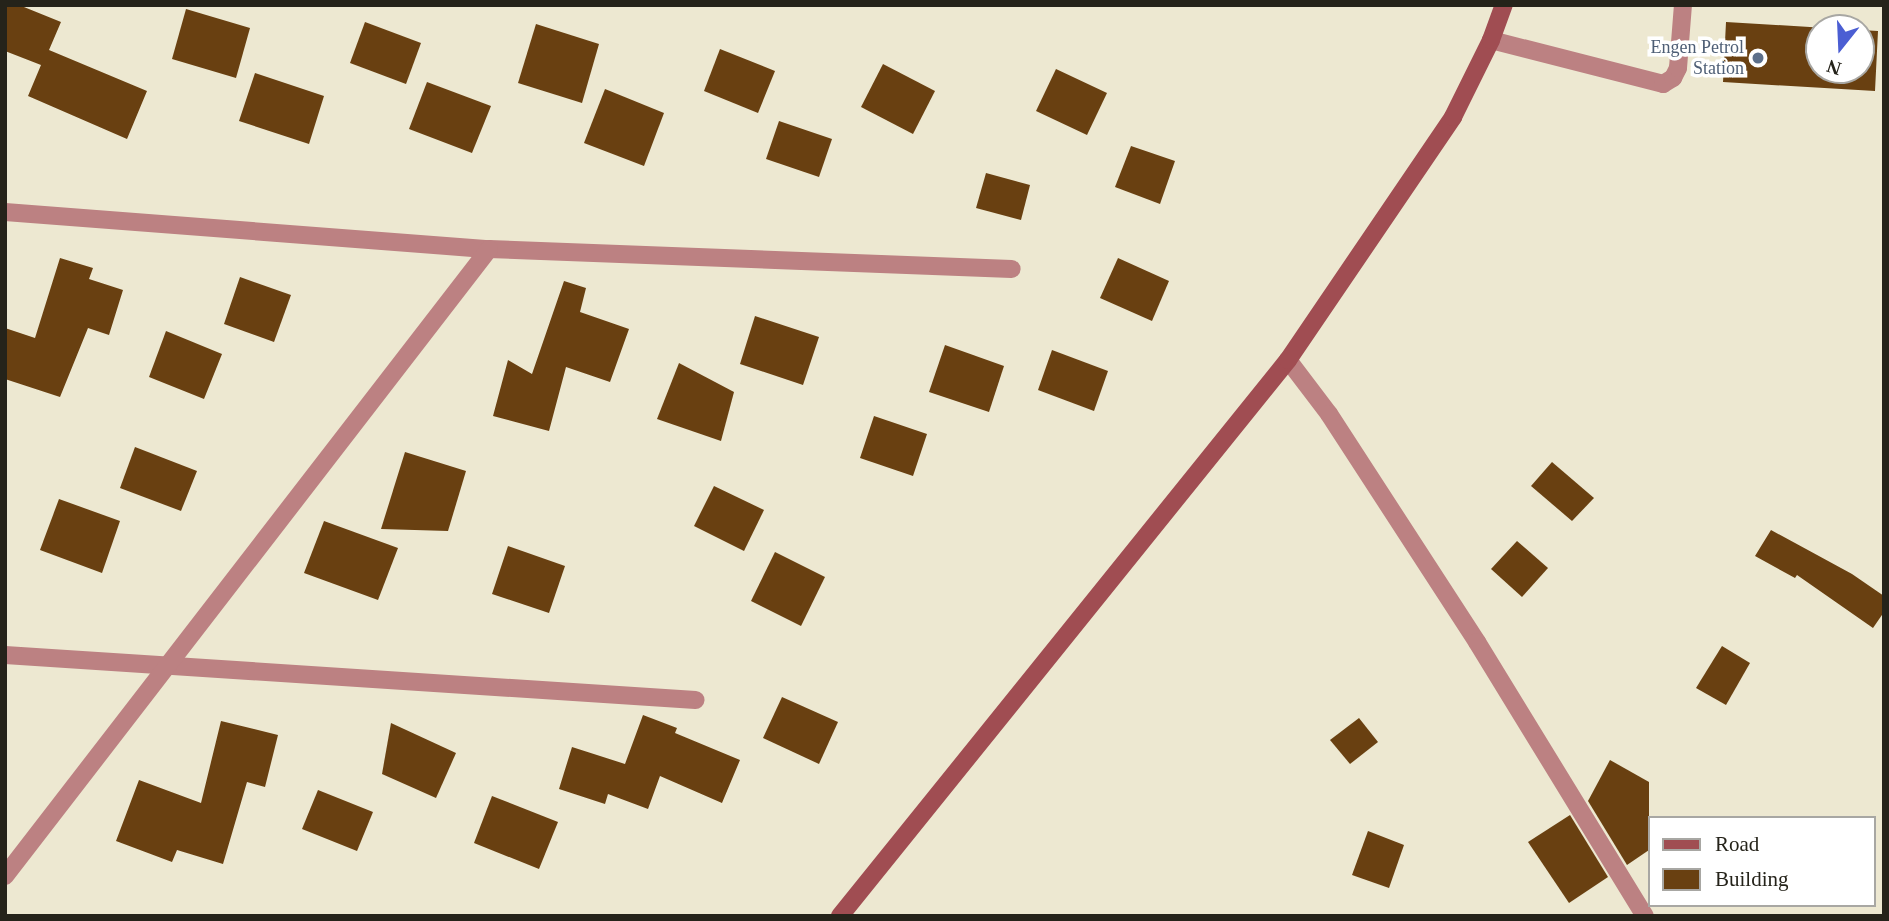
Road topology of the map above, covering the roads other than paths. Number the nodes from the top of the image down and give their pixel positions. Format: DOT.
graph roads {
  1 [pos="1504,5"];
  2 [pos="1683,5"];
  3 [pos="1491,40"];
  4 [pos="5,212"];
  5 [pos="489,249"];
  6 [pos="1012,269"];
  7 [pos="1289,359"];
  8 [pos="5,655"];
  9 [pos="168,664"];
  10 [pos="696,700"];
  11 [pos="5,876"];
  12 [pos="840,916"];
  13 [pos="1645,916"];
  1 -- 3 [label="street"];
  2 -- 3 [label="street"];
  3 -- 7 [label="street"];
  4 -- 5 [label="street"];
  5 -- 6 [label="street"];
  5 -- 9 [label="street"];
  7 -- 12 [label="street"];
  7 -- 13 [label="street"];
  8 -- 9 [label="street"];
  9 -- 10 [label="street"];
  9 -- 11 [label="street"];
}
